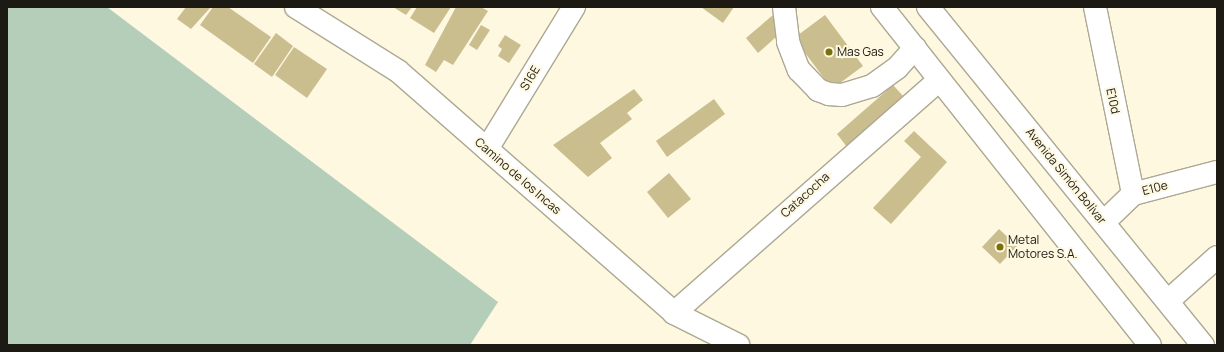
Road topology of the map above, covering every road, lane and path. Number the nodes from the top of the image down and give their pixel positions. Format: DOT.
graph roads {
  1 [pos="296,7"];
  2 [pos="574,7"];
  3 [pos="784,7"];
  4 [pos="882,7"];
  5 [pos="928,7"];
  6 [pos="1095,7"];
  7 [pos="914,48"];
  8 [pos="939,80"];
  9 [pos="487,149"];
  10 [pos="1217,172"];
  11 [pos="1133,194"];
  12 [pos="1104,222"];
  13 [pos="1217,257"];
  14 [pos="1168,301"];
  15 [pos="674,314"];
  16 [pos="738,345"];
  17 [pos="1150,345"];
  18 [pos="1203,345"];
  1 -- 9 [label="main road, Camino de los Incas"];
  2 -- 9 [label="main road, S16E"];
  3 -- 7 [label="main road"];
  4 -- 7 [label="main road"];
  5 -- 12 [label="main road, Avenida Simón Bolívar"];
  6 -- 11 [label="main road, E10d"];
  7 -- 8 [label="main road"];
  8 -- 15 [label="main road, Catacocha"];
  8 -- 17 [label="main road"];
  9 -- 15 [label="main road, Camino de los Incas"];
  10 -- 11 [label="main road, E10e"];
  11 -- 12 [label="main road, E10e"];
  12 -- 14 [label="main road, Avenida Simón Bolívar"];
  13 -- 14 [label="main road"];
  14 -- 18 [label="main road, Avenida Simón Bolívar"];
  15 -- 16 [label="main road, Camino de los Incas"];
}
